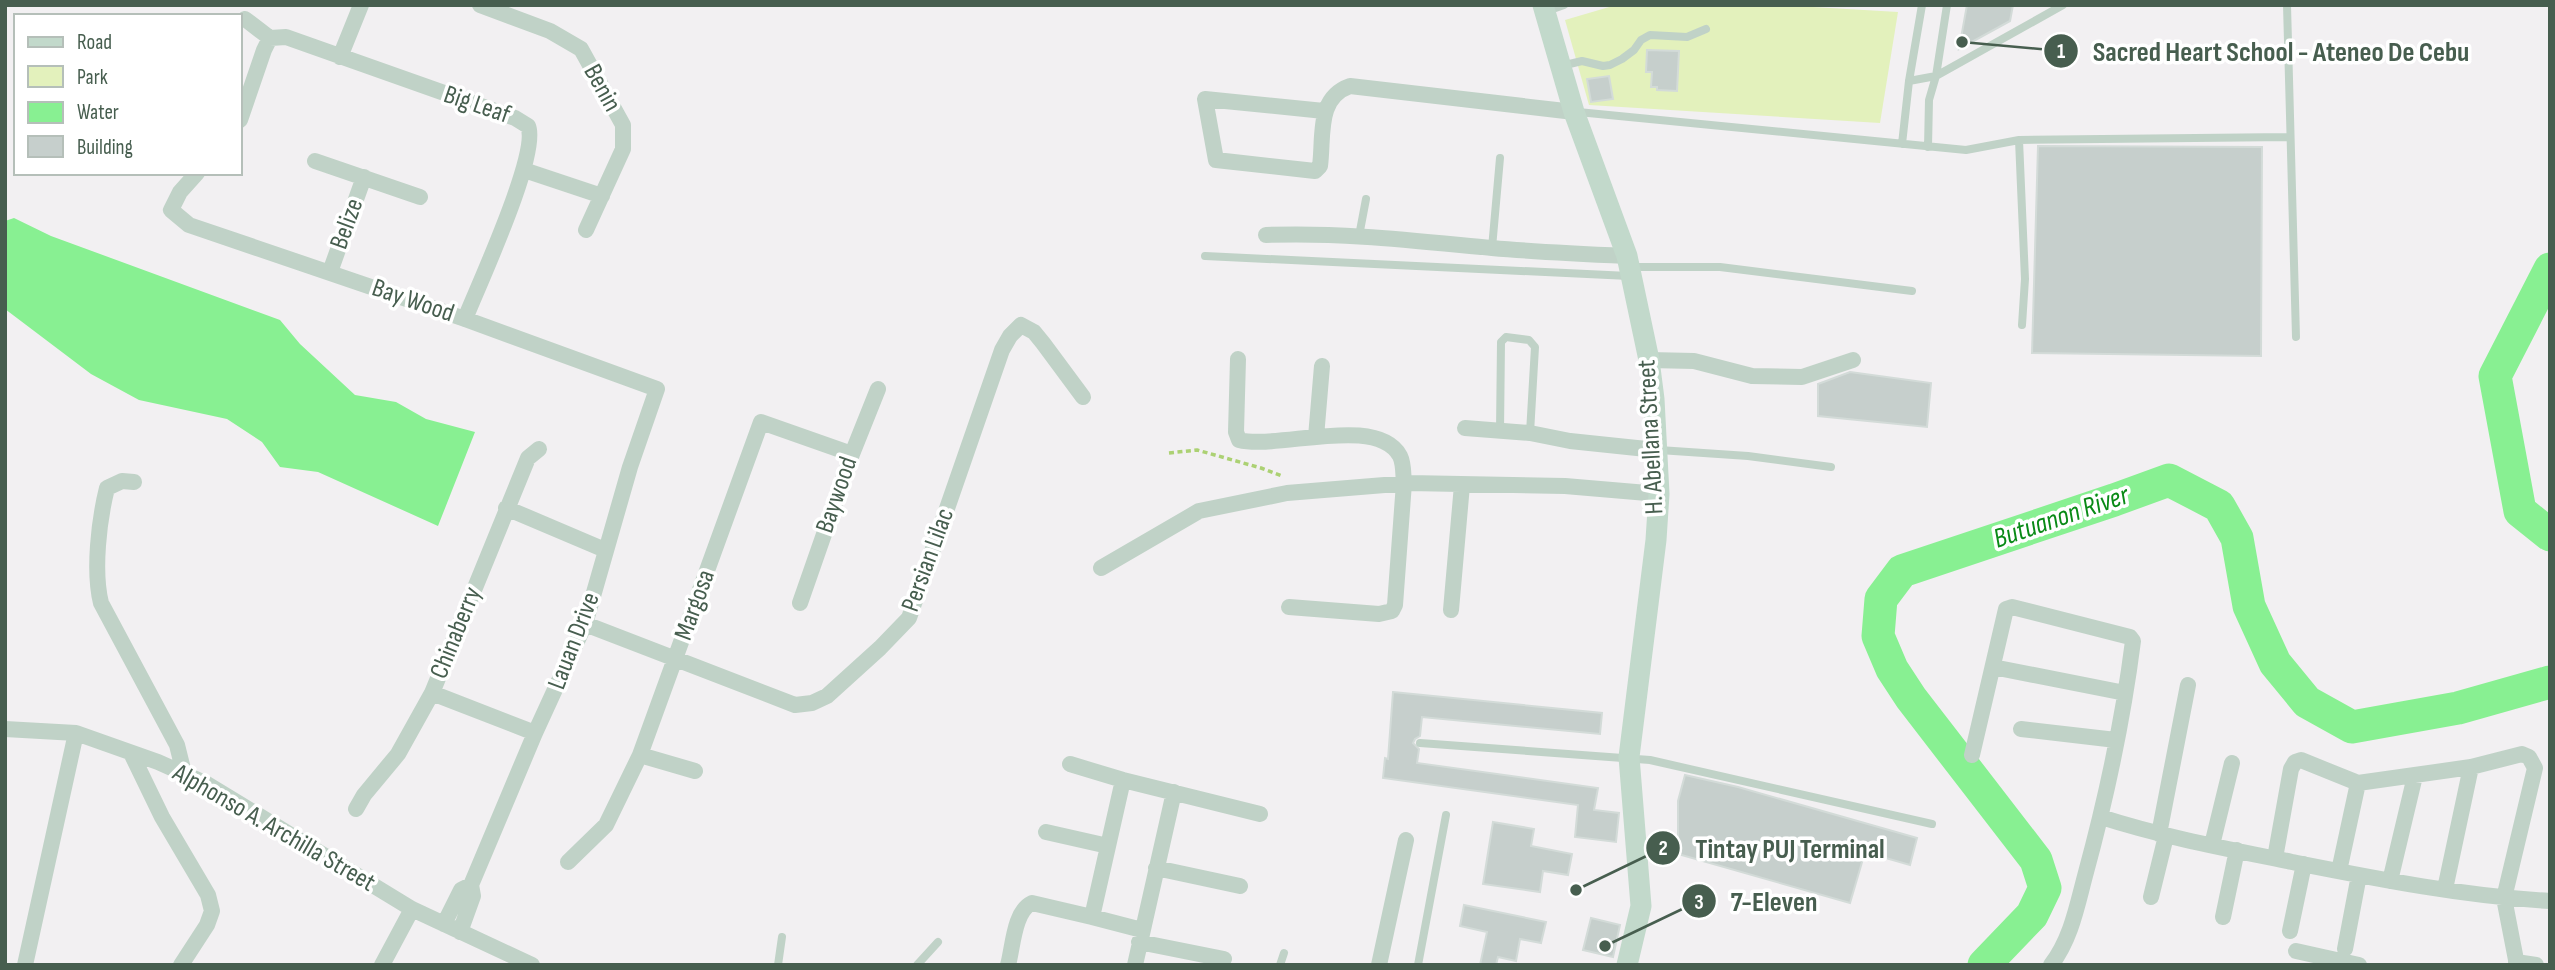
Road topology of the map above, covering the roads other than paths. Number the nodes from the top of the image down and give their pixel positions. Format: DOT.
graph roads {
  1 [pos="361,5"];
  2 [pos="480,5"];
  3 [pos="1922,5"];
  4 [pos="1947,5"];
  5 [pos="2063,5"];
  6 [pos="2287,5"];
  7 [pos="1551,7"];
  8 [pos="245,19"];
  9 [pos="1706,29"];
  10 [pos="270,38"];
  11 [pos="340,57"];
  12 [pos="1560,66"];
  13 [pos="1936,76"];
  14 [pos="1909,81"];
  15 [pos="1324,111"];
  16 [pos="1574,112"];
  17 [pos="242,114"];
  18 [pos="2289,137"];
  19 [pos="2020,139"];
  20 [pos="1902,144"];
  21 [pos="1928,147"];
  22 [pos="1500,158"];
  23 [pos="315,160"];
  24 [pos="524,170"];
  25 [pos="195,175"];
  26 [pos="365,177"];
  27 [pos="602,196"];
  28 [pos="421,197"];
  29 [pos="1366,199"];
  30 [pos="586,230"];
  31 [pos="1266,235"];
  32 [pos="1359,236"];
  33 [pos="1492,248"];
  34 [pos="1205,256"];
  35 [pos="1630,266"];
  36 [pos="330,272"];
  37 [pos="1912,291"];
  38 [pos="465,319"];
  39 [pos="2022,325"];
  40 [pos="2296,337"];
  41 [pos="1238,359"];
  42 [pos="1648,360"];
  43 [pos="1853,360"];
  44 [pos="1322,366"];
  45 [pos="657,389"];
  46 [pos="878,389"];
  47 [pos="1083,397"];
  48 [pos="1465,428"];
  49 [pos="1500,430"];
  50 [pos="1530,433"];
  51 [pos="1316,437"];
  52 [pos="539,449"];
  53 [pos="1656,450"];
  54 [pos="852,454"];
  55 [pos="1831,467"];
  56 [pos="134,482"];
  57 [pos="1404,483"];
  58 [pos="1462,485"];
  59 [pos="1659,494"];
  60 [pos="506,508"];
  61 [pos="605,550"];
  62 [pos="1101,568"];
  63 [pos="800,603"];
  64 [pos="1289,607"];
  65 [pos="1451,610"];
  66 [pos="585,624"];
  67 [pos="676,658"];
  68 [pos="1993,667"];
  69 [pos="2188,685"];
  70 [pos="432,693"];
  71 [pos="2125,693"];
  72 [pos="5,729"];
  73 [pos="2021,729"];
  74 [pos="76,733"];
  75 [pos="535,733"];
  76 [pos="2116,740"];
  77 [pos="1420,743"];
  78 [pos="131,753"];
  79 [pos="640,755"];
  80 [pos="1972,755"];
  81 [pos="1629,757"];
  82 [pos="2232,763"];
  83 [pos="1070,764"];
  84 [pos="2471,767"];
  85 [pos="695,771"];
  86 [pos="184,773"];
  87 [pos="2415,776"];
  88 [pos="1123,780"];
  89 [pos="2358,783"];
  90 [pos="1174,792"];
  91 [pos="356,809"];
  92 [pos="1261,814"];
  93 [pos="1446,815"];
  94 [pos="2101,817"];
  95 [pos="1932,824"];
  96 [pos="1046,832"];
  97 [pos="2162,835"];
  98 [pos="1406,840"];
  99 [pos="2213,845"];
  100 [pos="1108,846"];
  101 [pos="2237,850"];
  102 [pos="2275,858"];
  103 [pos="568,862"];
  104 [pos="2304,864"];
  105 [pos="1156,868"];
  106 [pos="2339,871"];
  107 [pos="2359,875"];
  108 [pos="2390,881"];
  109 [pos="471,885"];
  110 [pos="1240,886"];
  111 [pos="2445,889"];
  112 [pos="2151,897"];
  113 [pos="2504,898"];
  114 [pos="2550,901"];
  115 [pos="412,909"];
  116 [pos="1092,917"];
  117 [pos="2223,917"];
  118 [pos="444,924"];
  119 [pos="2290,931"];
  120 [pos="460,932"];
  121 [pos="1141,936"];
  122 [pos="782,937"];
  123 [pos="938,942"];
  124 [pos="2345,949"];
  125 [pos="2296,951"];
  126 [pos="1284,953"];
  127 [pos="1224,959"];
  128 [pos="513,961"];
  129 [pos="2517,963"];
  130 [pos="2055,964"];
  131 [pos="25,965"];
  132 [pos="181,965"];
  133 [pos="382,965"];
  134 [pos="532,965"];
  135 [pos="778,965"];
  136 [pos="917,965"];
  137 [pos="1008,965"];
  138 [pos="1135,965"];
  139 [pos="1280,965"];
  140 [pos="1380,965"];
  141 [pos="1418,965"];
  142 [pos="1627,965"];
  143 [pos="2359,965"];
  144 [pos="2536,965"];
  1 -- 11 [label="street"];
  2 -- 27 [label="street, Benin"];
  3 -- 14 [label="lane"];
  4 -- 13 [label="lane"];
  5 -- 13 [label="lane"];
  6 -- 18 [label="lane"];
  7 -- 12 [label="main road, H. Abellana Street"];
  8 -- 10 [label="street"];
  9 -- 12 [label="lane"];
  10 -- 11 [label="street, Big Leaf"];
  10 -- 17 [label="street"];
  11 -- 24 [label="street, Big Leaf"];
  12 -- 16 [label="main road, H. Abellana Street"];
  13 -- 14 [label="lane"];
  13 -- 21 [label="lane"];
  14 -- 20 [label="lane"];
  15 -- 15 [label="street"];
  15 -- 16 [label="street"];
  16 -- 20 [label="lane"];
  16 -- 35 [label="main road, H. Abellana Street"];
  18 -- 19 [label="lane"];
  18 -- 40 [label="lane"];
  19 -- 21 [label="lane"];
  19 -- 39 [label="lane"];
  20 -- 21 [label="lane"];
  22 -- 33 [label="lane"];
  23 -- 26 [label="street"];
  24 -- 27 [label="street"];
  24 -- 38 [label="street, Big Leaf"];
  25 -- 36 [label="street, Bay Wood"];
  26 -- 28 [label="street"];
  26 -- 36 [label="street, Belize"];
  27 -- 30 [label="street, Benin"];
  29 -- 32 [label="lane"];
  31 -- 32 [label="street"];
  32 -- 33 [label="street"];
  33 -- 35 [label="street"];
  34 -- 35 [label="lane"];
  35 -- 37 [label="lane"];
  35 -- 42 [label="main road, H. Abellana Street"];
  36 -- 38 [label="street, Bay Wood"];
  38 -- 45 [label="street, Bay Wood"];
  41 -- 51 [label="street"];
  42 -- 43 [label="street"];
  42 -- 53 [label="main road, H. Abellana Street"];
  44 -- 51 [label="street"];
  45 -- 61 [label="street, Lauan Drive"];
  46 -- 54 [label="street, Baywood"];
  47 -- 67 [label="street, Persian Lilac"];
  48 -- 49 [label="street"];
  49 -- 50 [label="street"];
  49 -- 50 [label="lane"];
  50 -- 53 [label="street"];
  51 -- 57 [label="street"];
  52 -- 60 [label="street, Chinaberry"];
  53 -- 55 [label="lane"];
  53 -- 59 [label="main road, H. Abellana Street"];
  54 -- 63 [label="street, Baywood"];
  54 -- 67 [label="street, Margosa"];
  56 -- 86 [label="street"];
  57 -- 58 [label="street"];
  57 -- 62 [label="street"];
  57 -- 64 [label="street"];
  58 -- 59 [label="street"];
  58 -- 65 [label="street"];
  59 -- 81 [label="main road, H. Abellana Street"];
  60 -- 61 [label="street"];
  60 -- 70 [label="street, Chinaberry"];
  61 -- 66 [label="street, Lauan Drive"];
  66 -- 67 [label="street, Persian Lilac"];
  66 -- 75 [label="street, Lauan Drive"];
  67 -- 79 [label="street, Margosa"];
  68 -- 71 [label="street"];
  68 -- 71 [label="street"];
  68 -- 80 [label="street"];
  69 -- 97 [label="street"];
  70 -- 75 [label="street"];
  70 -- 91 [label="street, Chinaberry"];
  71 -- 76 [label="street"];
  72 -- 74 [label="street, Alphonso A. Archilla Street"];
  73 -- 76 [label="street"];
  74 -- 78 [label="street, Alphonso A. Archilla Street"];
  74 -- 131 [label="street"];
  75 -- 109 [label="street, Lauan Drive"];
  76 -- 94 [label="street"];
  77 -- 81 [label="lane"];
  78 -- 86 [label="street, Alphonso A. Archilla Street"];
  78 -- 132 [label="street"];
  79 -- 85 [label="street"];
  79 -- 103 [label="street, Margosa"];
  81 -- 95 [label="lane"];
  81 -- 142 [label="main road, H. Abellana Street"];
  82 -- 99 [label="street"];
  83 -- 88 [label="street"];
  84 -- 87 [label="street"];
  84 -- 111 [label="street"];
  84 -- 113 [label="street"];
  86 -- 115 [label="street, Alphonso A. Archilla Street"];
  87 -- 89 [label="street"];
  87 -- 108 [label="street"];
  88 -- 90 [label="street"];
  88 -- 100 [label="street"];
  89 -- 102 [label="street"];
  89 -- 106 [label="street"];
  90 -- 92 [label="street"];
  90 -- 105 [label="street"];
  93 -- 141 [label="lane"];
  94 -- 97 [label="street"];
  94 -- 130 [label="street"];
  96 -- 100 [label="street"];
  97 -- 99 [label="street"];
  97 -- 112 [label="street"];
  98 -- 140 [label="street"];
  99 -- 101 [label="street"];
  100 -- 116 [label="street"];
  101 -- 102 [label="street"];
  101 -- 117 [label="street"];
  102 -- 104 [label="street"];
  104 -- 106 [label="street"];
  104 -- 119 [label="street"];
  105 -- 110 [label="street"];
  105 -- 121 [label="street"];
  106 -- 107 [label="street"];
  107 -- 108 [label="street"];
  107 -- 124 [label="street"];
  108 -- 111 [label="street"];
  109 -- 118 [label="street, Lauan Drive"];
  109 -- 120 [label="street, Lauan Drive"];
  111 -- 113 [label="street"];
  113 -- 114 [label="street"];
  113 -- 129 [label="street"];
  115 -- 118 [label="street, Alphonso A. Archilla Street"];
  115 -- 133 [label="street"];
  116 -- 121 [label="street"];
  116 -- 137 [label="street"];
  118 -- 120 [label="street, Alphonso A. Archilla Street"];
  120 -- 128 [label="street, Alphonso A. Archilla Street"];
  121 -- 127 [label="street"];
  121 -- 138 [label="street"];
  122 -- 135 [label="lane"];
  123 -- 136 [label="lane"];
  125 -- 143 [label="street"];
  126 -- 139 [label="lane"];
  128 -- 134 [label="street, Alphonso A. Archilla Street"];
  129 -- 144 [label="street"];
}
